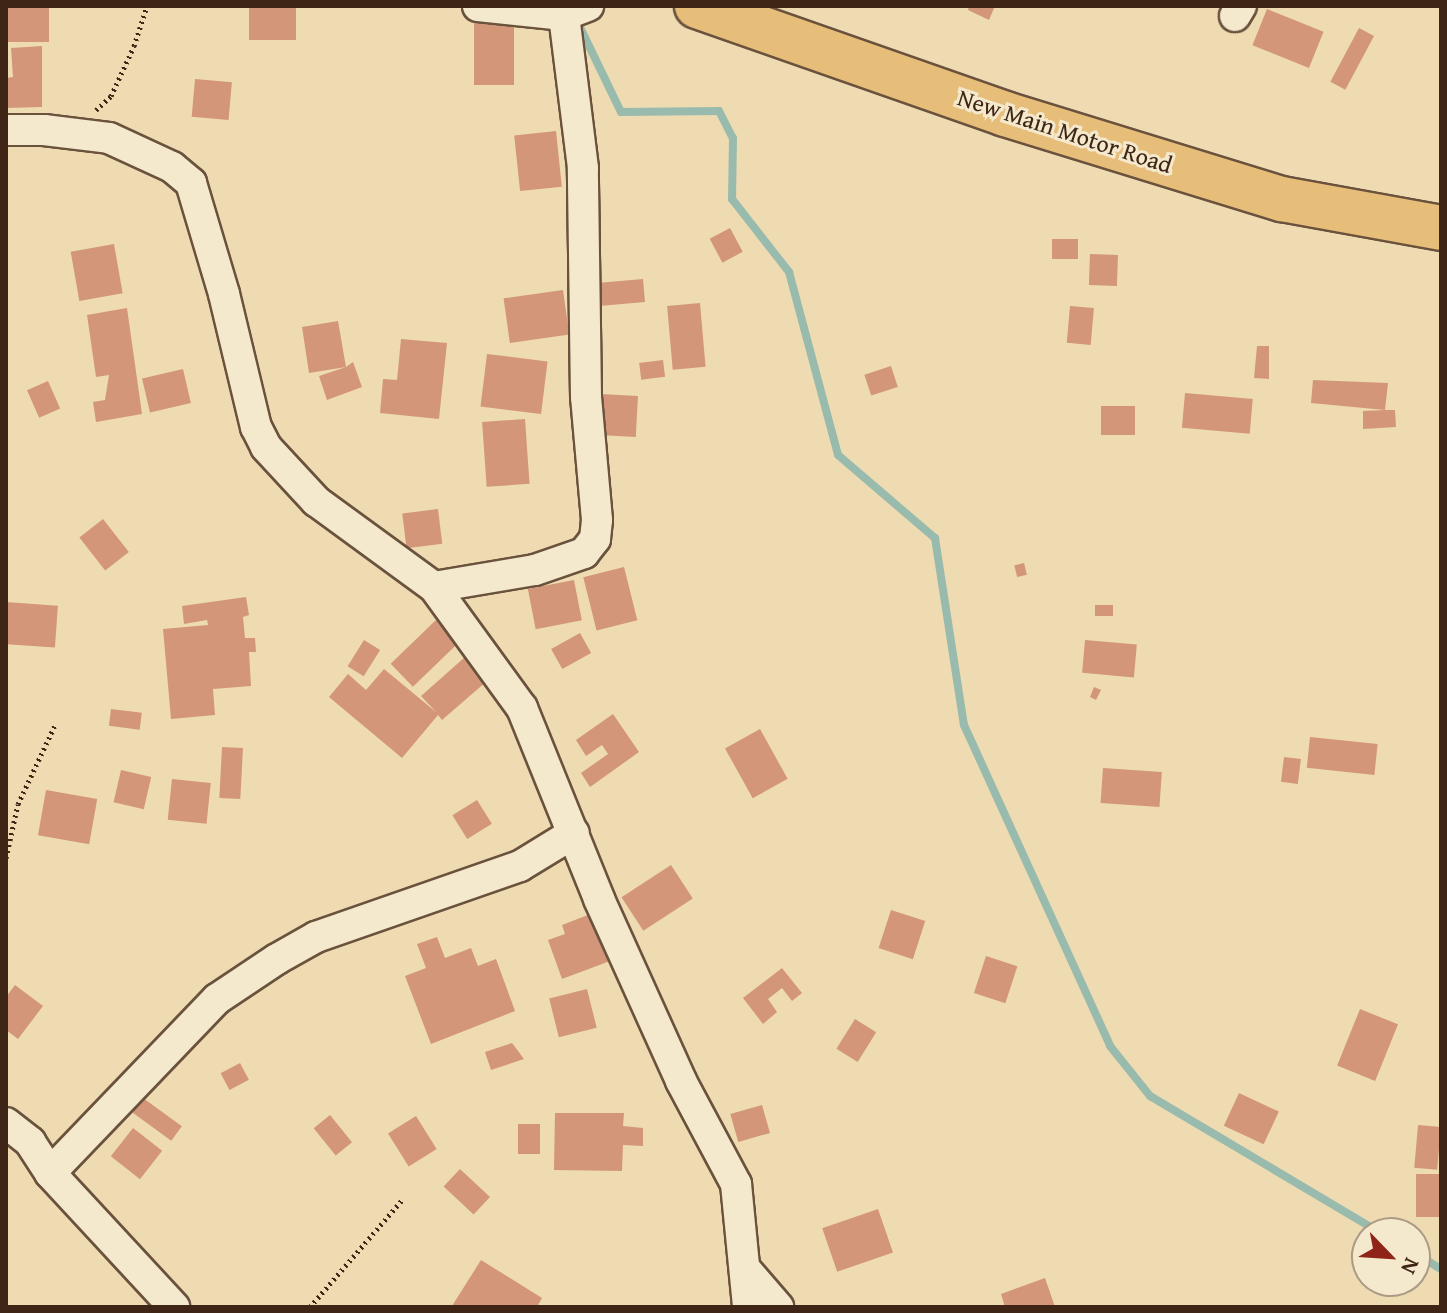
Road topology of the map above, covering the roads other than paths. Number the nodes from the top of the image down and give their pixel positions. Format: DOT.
graph roads {
  1 [pos="478,6"];
  2 [pos="697,6"];
  3 [pos="763,6"];
  4 [pos="576,11"];
  5 [pos="6,130"];
  6 [pos="1441,201"];
  7 [pos="1441,228"];
  8 [pos="434,587"];
  9 [pos="574,833"];
  10 [pos="6,1123"];
  11 [pos="50,1173"];
  12 [pos="747,1271"];
  13 [pos="174,1307"];
  14 [pos="748,1307"];
  15 [pos="778,1307"];
  1 -- 4 [label="street"];
  2 -- 7 [label="highway, New Main Motor Road"];
  3 -- 6 [label="highway, New Main Motor Road"];
  4 -- 8 [label="street"];
  5 -- 8 [label="street"];
  8 -- 9 [label="street"];
  9 -- 11 [label="street"];
  9 -- 12 [label="street"];
  10 -- 11 [label="street"];
  11 -- 13 [label="street"];
  12 -- 14 [label="street"];
  12 -- 15 [label="street"];
}
